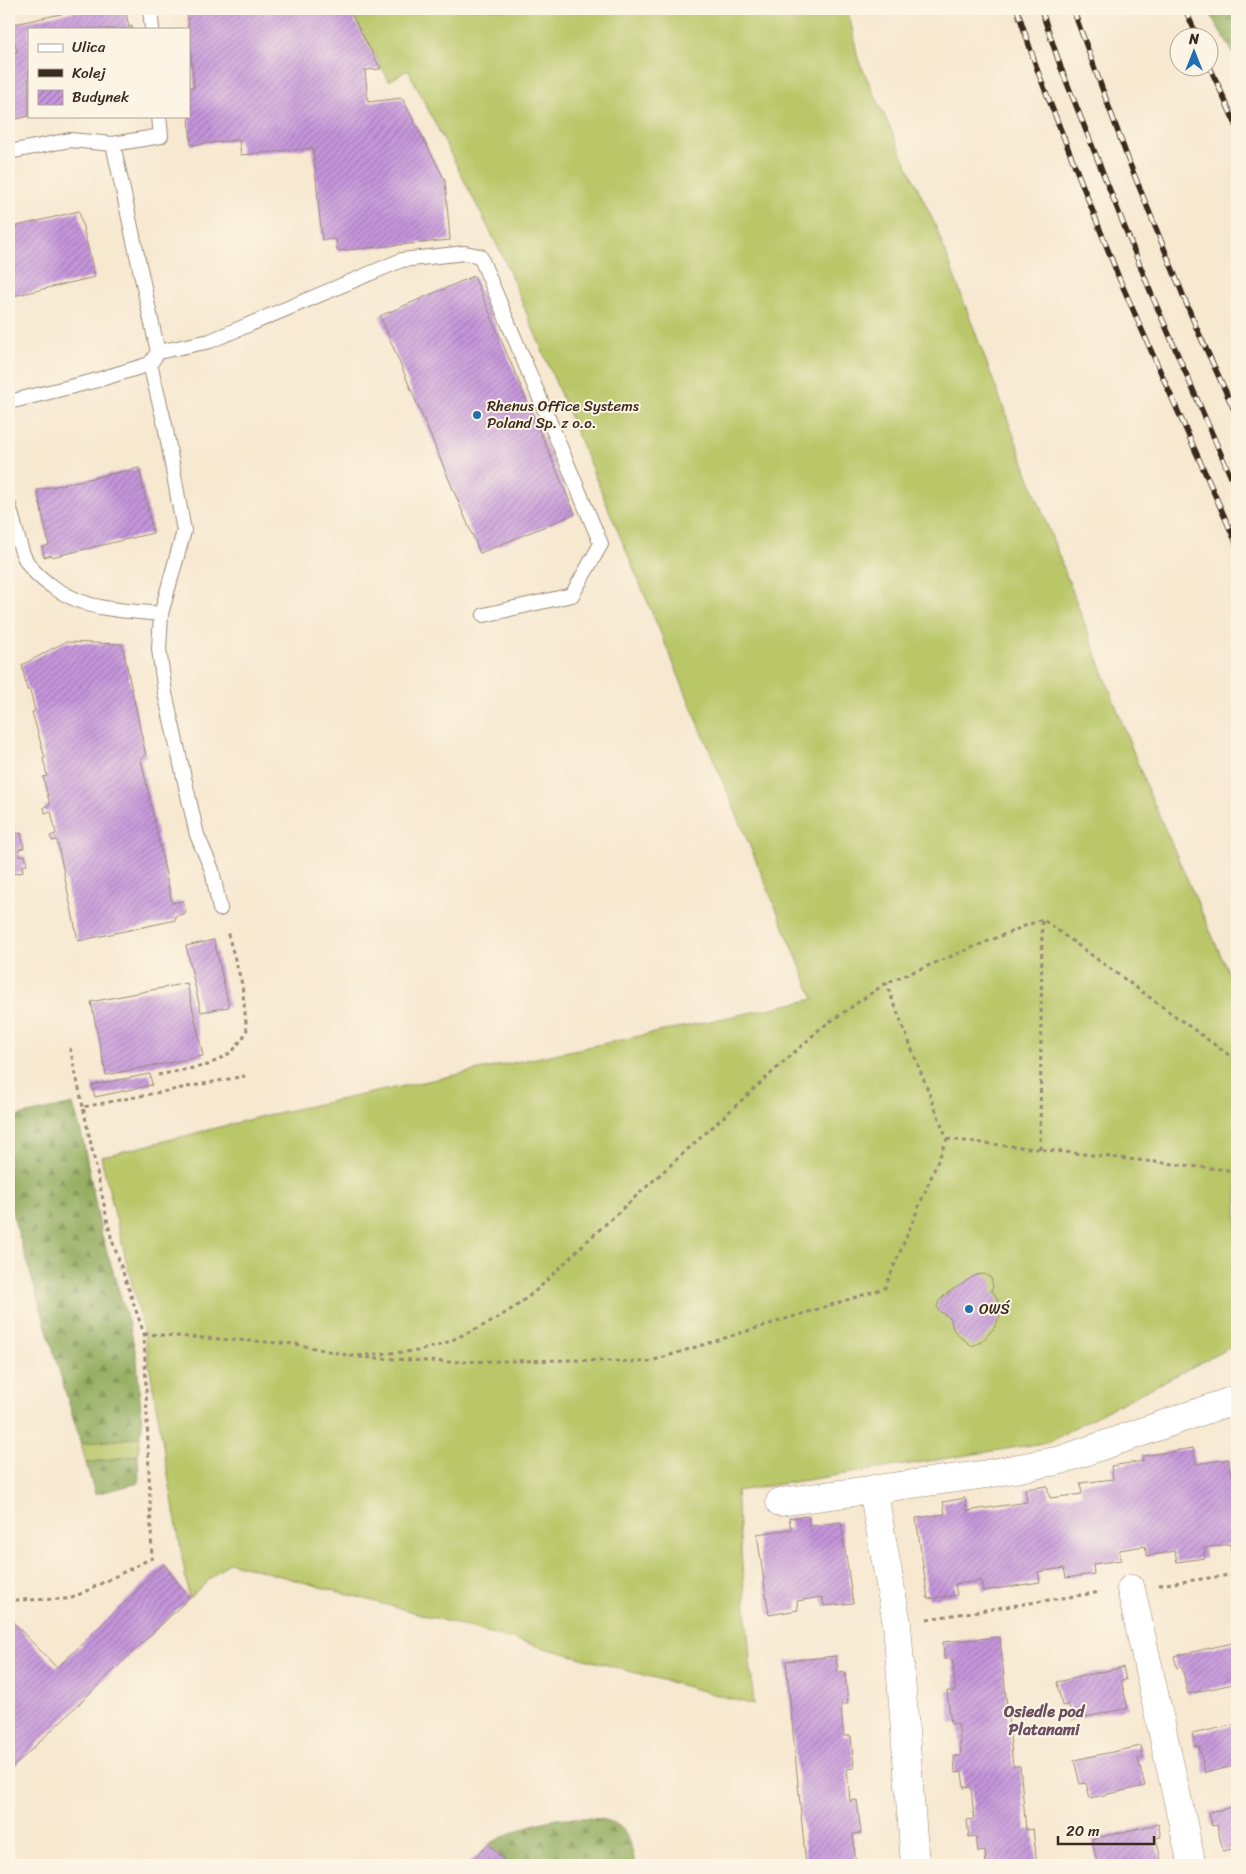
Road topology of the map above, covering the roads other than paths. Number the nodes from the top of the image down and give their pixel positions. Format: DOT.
graph roads {
  1 [pos="150,9"];
  2 [pos="152,28"];
  3 [pos="159,118"];
  4 [pos="113,144"];
  5 [pos="9,152"];
  6 [pos="154,358"];
  7 [pos="9,402"];
  8 [pos="9,506"];
  9 [pos="161,614"];
  10 [pos="484,615"];
  11 [pos="220,909"];
  12 [pos="1237,1399"];
  13 [pos="873,1489"];
  14 [pos="780,1502"];
  15 [pos="1131,1589"];
  16 [pos="914,1865"];
  17 [pos="1192,1865"];
  1 -- 2 [label="lane"];
  3 -- 4 [label="lane"];
  4 -- 5 [label="lane"];
  4 -- 6 [label="lane"];
  6 -- 7 [label="lane"];
  6 -- 9 [label="lane"];
  6 -- 10 [label="lane"];
  8 -- 9 [label="lane"];
  9 -- 11 [label="lane"];
  12 -- 13 [label="street"];
  13 -- 14 [label="street"];
  13 -- 16 [label="street"];
  15 -- 17 [label="street"];
}
